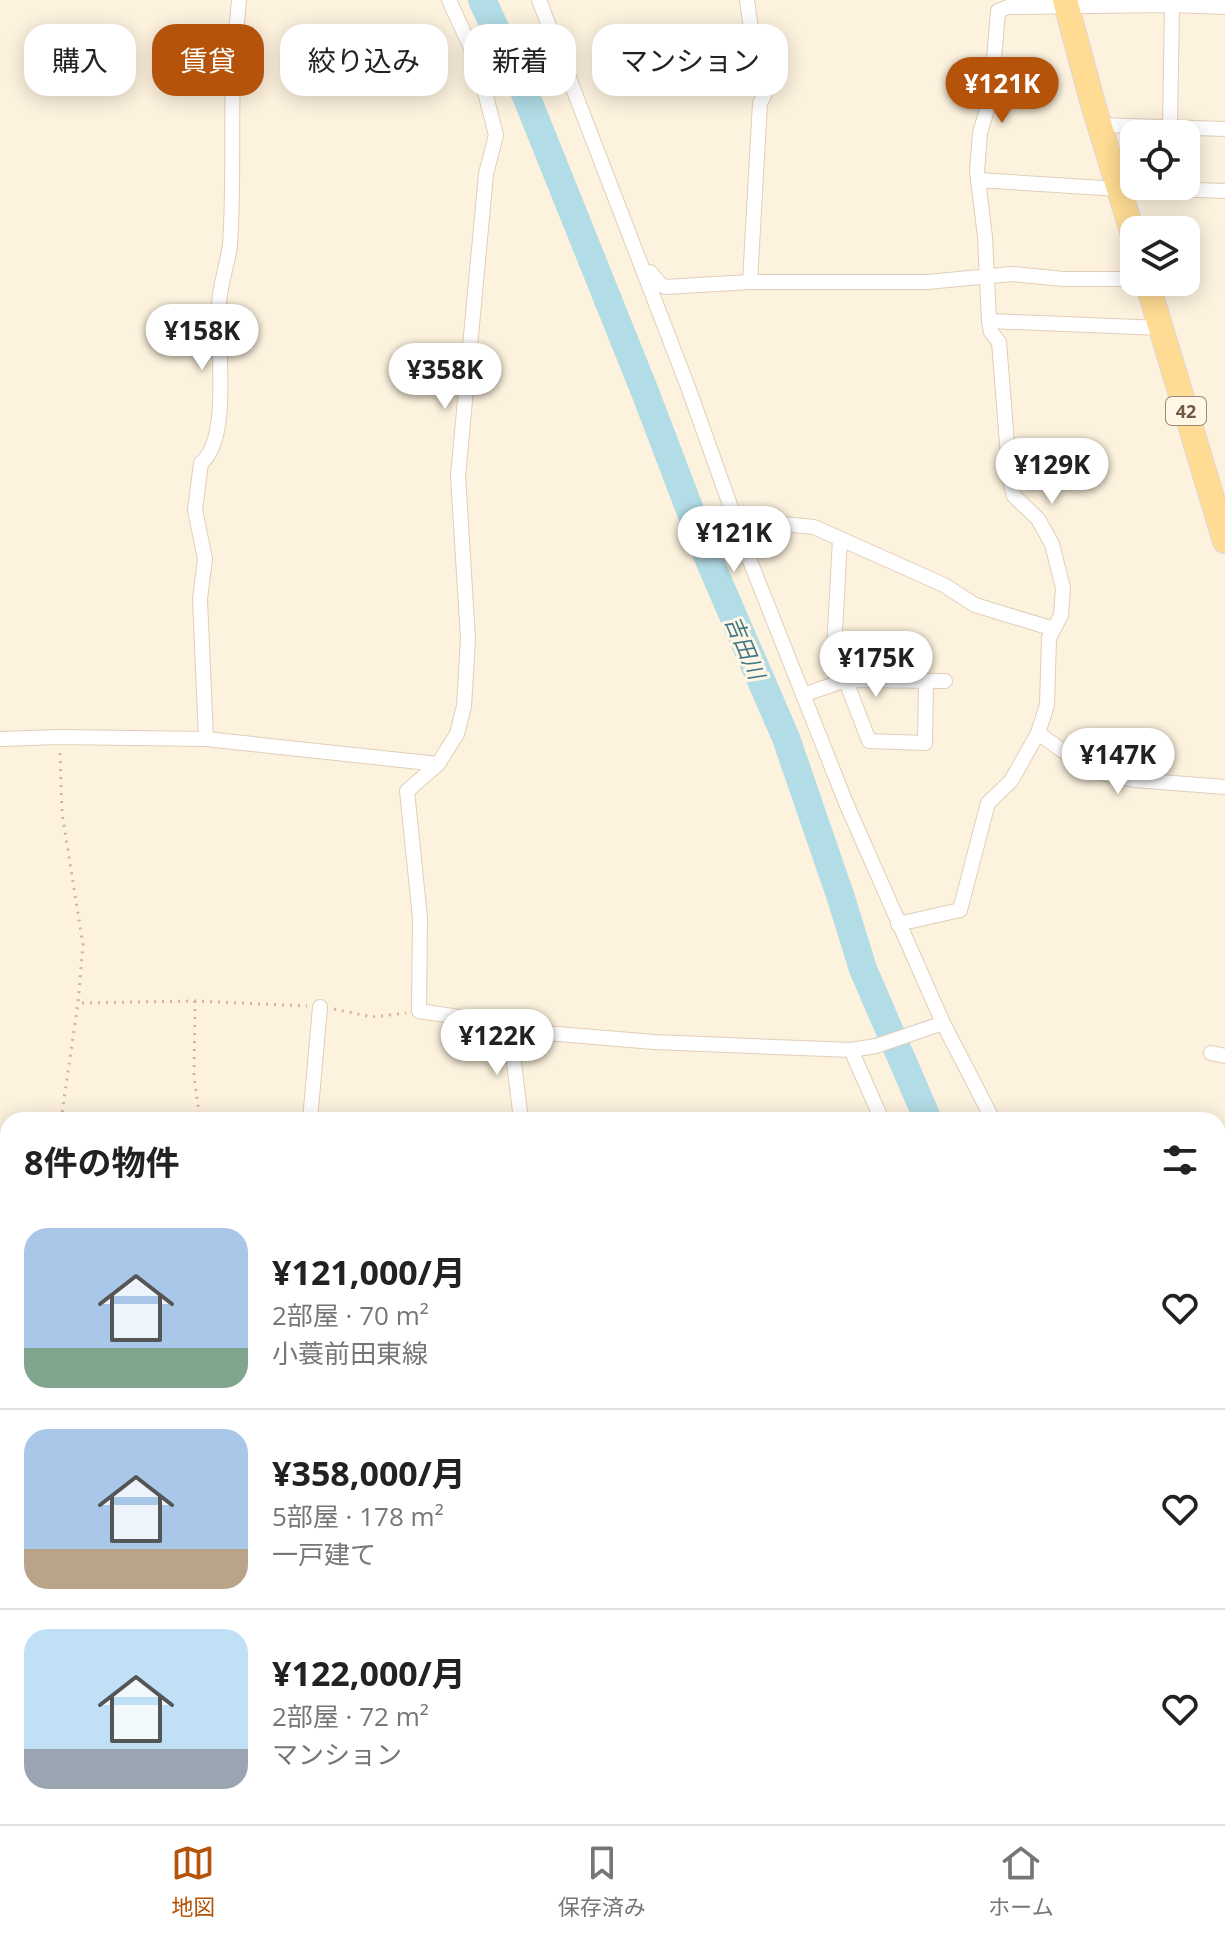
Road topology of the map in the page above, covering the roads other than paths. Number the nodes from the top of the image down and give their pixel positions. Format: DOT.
graph roads {
  1 [pos="239,0"];
  2 [pos="449,0"];
  3 [pos="539,0"];
  4 [pos="747,0"];
  5 [pos="1066,3"];
  6 [pos="1172,5"];
  7 [pos="1225,7"];
  8 [pos="548,24"];
  9 [pos="464,33"];
  10 [pos="576,95"];
  11 [pos="486,96"];
  12 [pos="1170,120"];
  13 [pos="1100,125"];
  14 [pos="1120,126"];
  15 [pos="1200,128"];
  16 [pos="1225,129"];
  17 [pos="978,180"];
  18 [pos="1119,188"];
  19 [pos="1225,191"];
  20 [pos="1127,216"];
  21 [pos="641,263"];
  22 [pos="987,276"];
  23 [pos="1120,279"];
  24 [pos="750,282"];
  25 [pos="1151,296"];
  26 [pos="989,321"];
  27 [pos="1161,328"];
  28 [pos="737,525"];
  29 [pos="840,539"];
  30 [pos="1225,541"];
  31 [pos="1054,629"];
  32 [pos="846,680"];
  33 [pos="926,681"];
  34 [pos="945,681"];
  35 [pos="803,695"];
  36 [pos="1038,733"];
  37 [pos="0,739"];
  38 [pos="206,739"];
  39 [pos="438,764"];
  40 [pos="1225,787"];
  41 [pos="898,924"];
  42 [pos="320,1007"];
  43 [pos="943,1023"];
  44 [pos="510,1030"];
  45 [pos="851,1050"];
  46 [pos="311,1112"];
  47 [pos="520,1112"];
  48 [pos="878,1112"];
  49 [pos="989,1112"];
  1 -- 38 [label="street"];
  2 -- 9 [label="street"];
  3 -- 8 [label="street"];
  4 -- 24 [label="street"];
  5 -- 6 [label="street"];
  5 -- 13 [label="main road"];
  5 -- 17 [label="street"];
  6 -- 7 [label="street"];
  6 -- 12 [label="street"];
  10 -- 21 [label="street"];
  11 -- 39 [label="street"];
  13 -- 14 [label="street"];
  13 -- 18 [label="main road"];
  15 -- 16 [label="street"];
  17 -- 18 [label="street"];
  17 -- 22 [label="street"];
  18 -- 19 [label="street"];
  18 -- 20 [label="main road"];
  21 -- 24 [label="street"];
  21 -- 28 [label="street"];
  22 -- 23 [label="street"];
  22 -- 24 [label="street"];
  22 -- 26 [label="street"];
  25 -- 27 [label="main road, 42"];
  26 -- 27 [label="street"];
  26 -- 31 [label="street"];
  27 -- 30 [label="main road, 42"];
  28 -- 29 [label="street"];
  28 -- 35 [label="street"];
  29 -- 31 [label="street"];
  29 -- 32 [label="street"];
  31 -- 36 [label="street"];
  32 -- 33 [label="street"];
  32 -- 33 [label="street"];
  32 -- 35 [label="street"];
  33 -- 34 [label="street"];
  35 -- 41 [label="street"];
  36 -- 40 [label="street"];
  36 -- 41 [label="street"];
  37 -- 38 [label="street"];
  38 -- 39 [label="street"];
  39 -- 44 [label="street"];
  41 -- 43 [label="street"];
  42 -- 46 [label="street"];
  43 -- 45 [label="street"];
  43 -- 49 [label="street"];
  44 -- 45 [label="street"];
  44 -- 47 [label="street"];
  45 -- 48 [label="street"];
}
